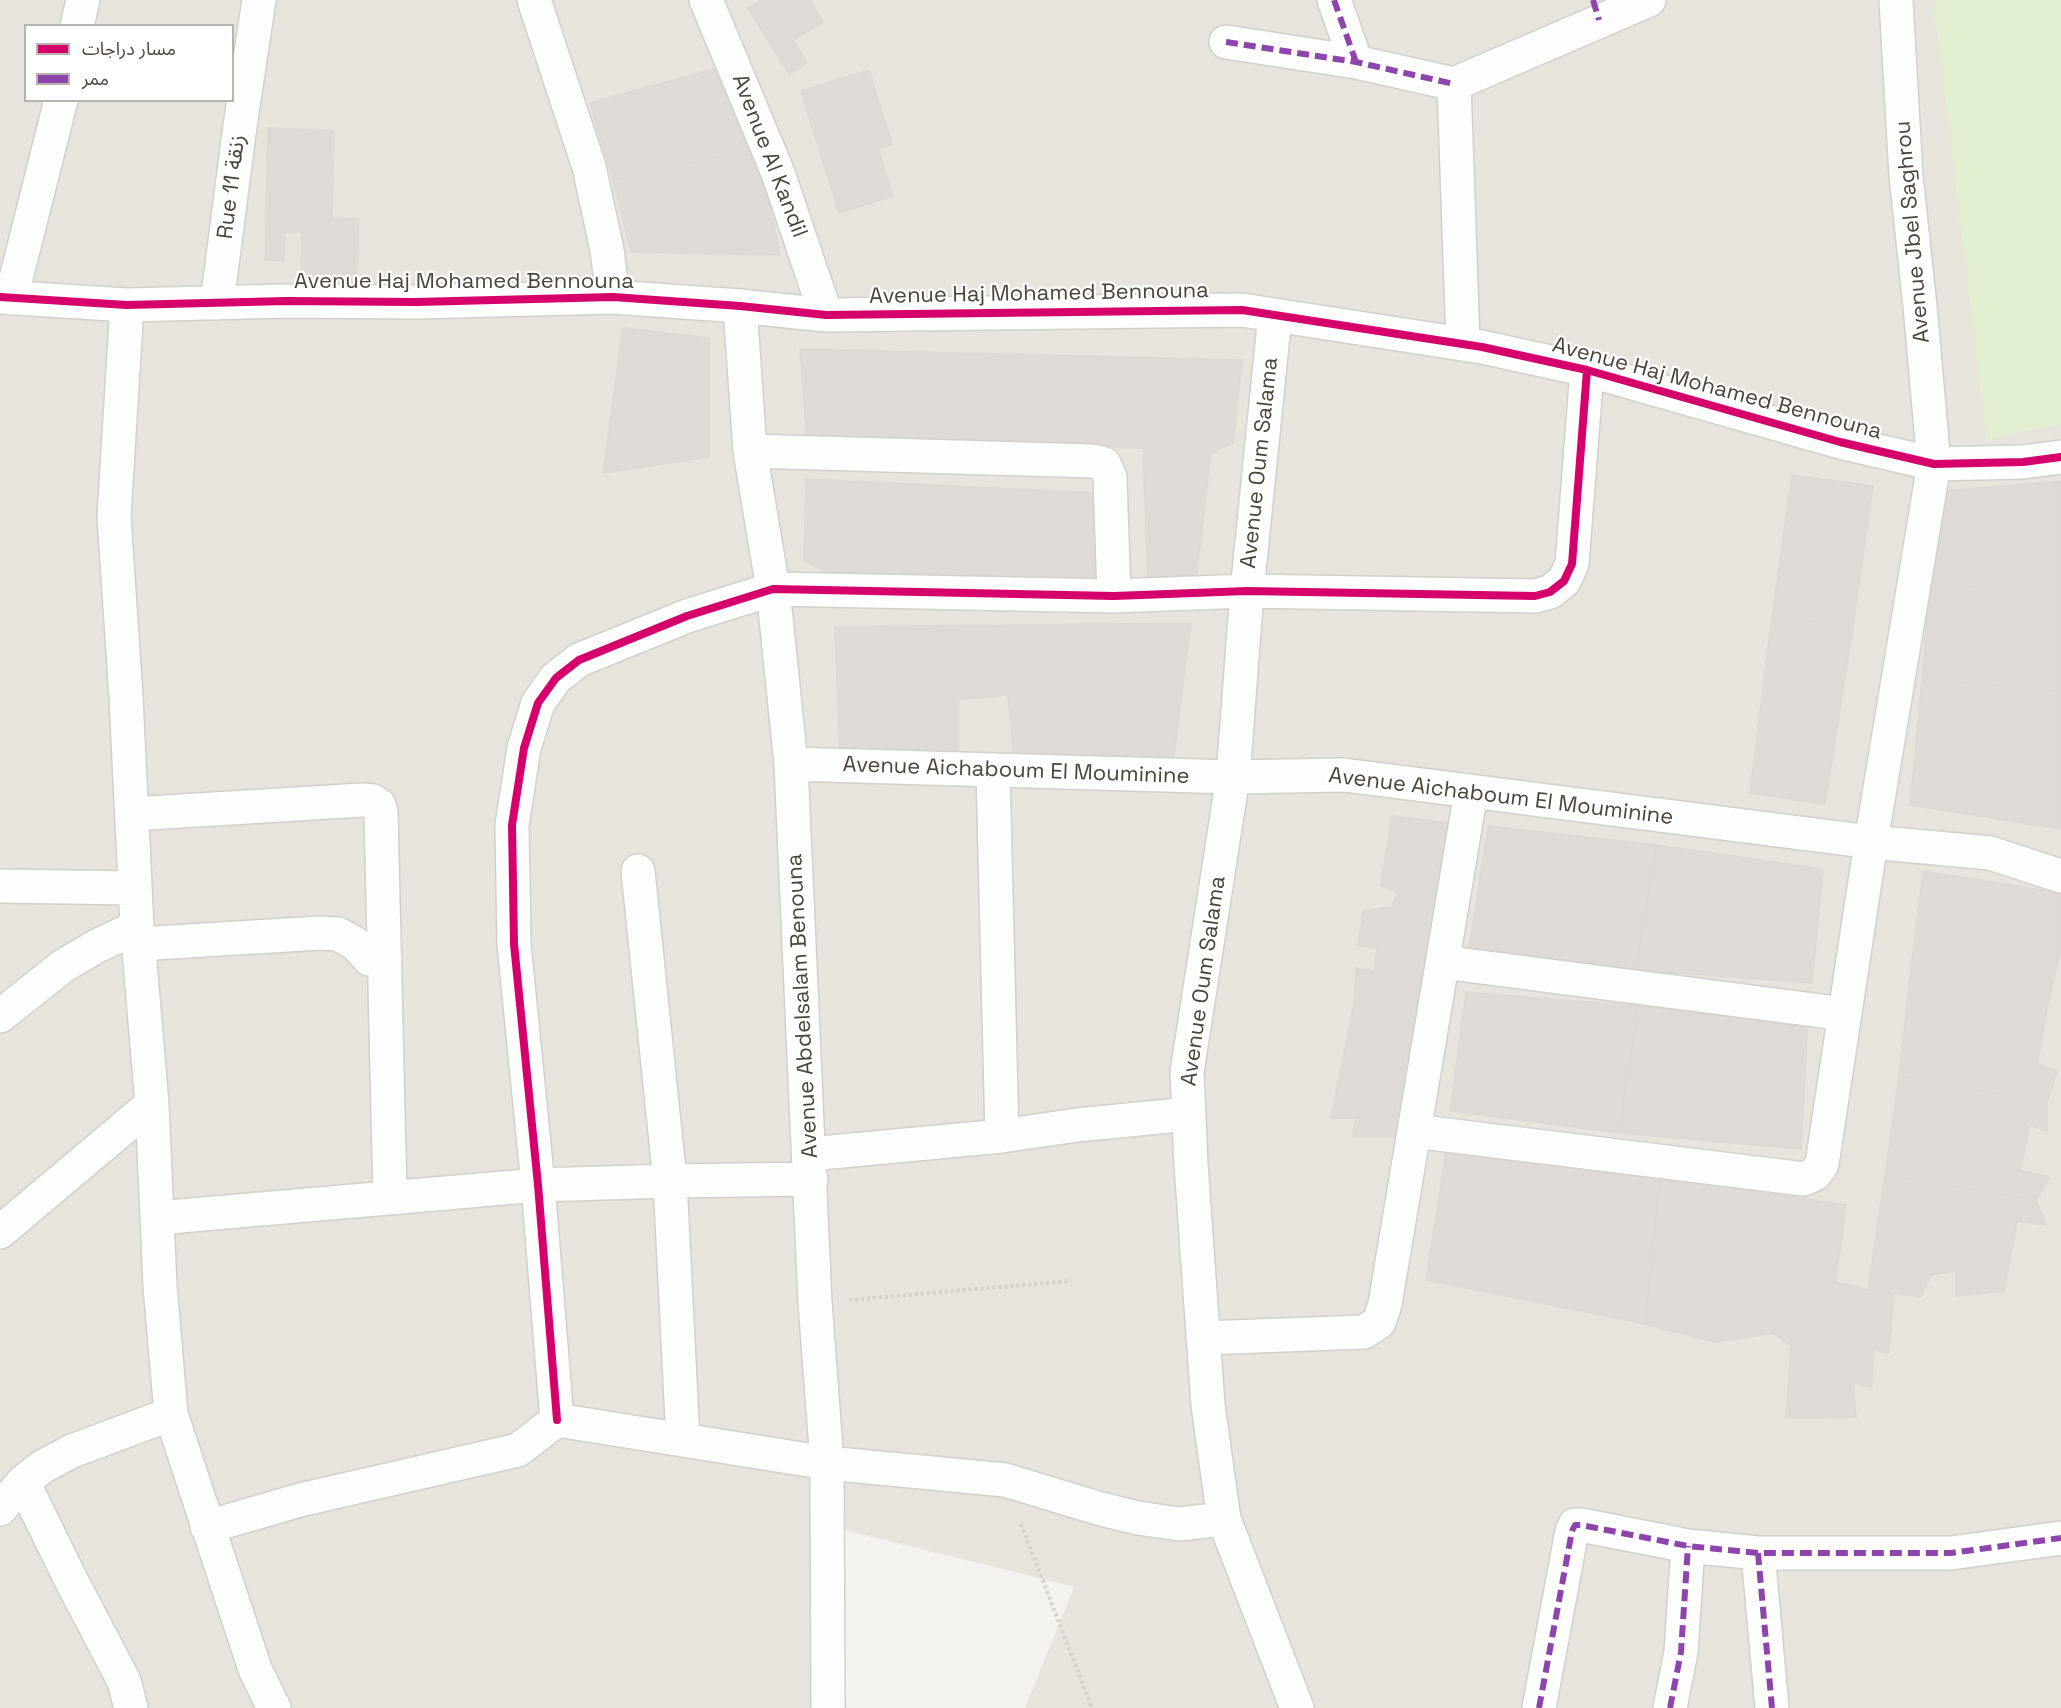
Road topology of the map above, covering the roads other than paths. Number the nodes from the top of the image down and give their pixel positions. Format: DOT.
graph roads {
  1 [pos="83,0"];
  2 [pos="259,0"];
  3 [pos="534,0"];
  4 [pos="706,0"];
  5 [pos="1334,0"];
  6 [pos="1649,0"];
  7 [pos="1896,0"];
  8 [pos="1596,10"];
  9 [pos="77,24"];
  10 [pos="1226,42"];
  11 [pos="1356,62"];
  12 [pos="1454,84"];
  13 [pos="60,102"];
  14 [pos="613,297"];
  15 [pos="6,298"];
  16 [pos="217,303"];
  17 [pos="127,305"];
  18 [pos="740,306"];
  19 [pos="826,315"];
  20 [pos="1275,315"];
  21 [pos="1463,343"];
  22 [pos="1587,370"];
  23 [pos="750,451"];
  24 [pos="2061,457"];
  25 [pos="1934,464"];
  26 [pos="773,589"];
  27 [pos="1247,591"];
  28 [pos="1114,596"];
  29 [pos="791,764"];
  30 [pos="993,771"];
  31 [pos="1233,777"];
  32 [pos="1470,792"];
  33 [pos="132,814"];
  34 [pos="1871,842"];
  35 [pos="638,871"];
  36 [pos="2061,876"];
  37 [pos="0,886"];
  38 [pos="135,888"];
  39 [pos="137,936"];
  40 [pos="385,960"];
  41 [pos="1442,962"];
  42 [pos="1845,1014"];
  43 [pos="0,1016"];
  44 [pos="152,1104"];
  45 [pos="1189,1114"];
  46 [pos="1414,1131"];
  47 [pos="1002,1136"];
  48 [pos="811,1166"];
  49 [pos="670,1181"];
  50 [pos="538,1185"];
  51 [pos="390,1198"];
  52 [pos="157,1218"];
  53 [pos="0,1232"];
  54 [pos="1203,1338"];
  55 [pos="171,1414"];
  56 [pos="557,1420"];
  57 [pos="683,1440"];
  58 [pos="827,1462"];
  59 [pos="23,1482"];
  60 [pos="0,1509"];
  61 [pos="1224,1519"];
  62 [pos="207,1527"];
  63 [pos="2061,1538"];
  64 [pos="1688,1546"];
  65 [pos="1758,1553"];
  66 [pos="131,1708"];
  67 [pos="274,1708"];
  68 [pos="828,1708"];
  69 [pos="1297,1708"];
  70 [pos="1539,1708"];
  71 [pos="1670,1708"];
  72 [pos="1772,1708"];
  1 -- 9 [label="street"];
  2 -- 16 [label="street, Rue 11 زنقة"];
  3 -- 14 [label="street"];
  4 -- 19 [label="street, Avenue Al Kandil"];
  5 -- 11 [label="street"];
  6 -- 8 [label="street"];
  7 -- 25 [label="street, Avenue Jbel Saghrou"];
  8 -- 12 [label="street"];
  10 -- 11 [label="street"];
  11 -- 12 [label="street"];
  12 -- 21 [label="street"];
  13 -- 15 [label="street"];
  14 -- 16 [label="street, Avenue Haj Mohamed Bennouna"];
  14 -- 18 [label="street, Avenue Haj Mohamed Bennouna"];
  15 -- 17 [label="street, Avenue Haj Mohamed Bennouna"];
  16 -- 17 [label="street, Avenue Haj Mohamed Bennouna"];
  17 -- 33 [label="street"];
  18 -- 19 [label="street, Avenue Haj Mohamed Bennouna"];
  18 -- 23 [label="street, Avenue Abdelsalam Benouna"];
  19 -- 20 [label="street, Avenue Haj Mohamed Bennouna"];
  20 -- 21 [label="street, Avenue Haj Mohamed Bennouna"];
  20 -- 27 [label="street, Avenue Oum Salama"];
  21 -- 22 [label="street, Avenue Haj Mohamed Bennouna"];
  22 -- 25 [label="street, Avenue Haj Mohamed Bennouna"];
  22 -- 27 [label="street"];
  23 -- 26 [label="street, Avenue Abdelsalam Benouna"];
  23 -- 28 [label="street"];
  24 -- 25 [label="street, Avenue Haj Mohamed Bennouna"];
  25 -- 34 [label="street, Avenue Jbel Saghrou"];
  26 -- 28 [label="street"];
  26 -- 29 [label="street, Avenue Abdelsalam Benouna"];
  26 -- 50 [label="street"];
  27 -- 28 [label="street"];
  27 -- 31 [label="street, Avenue Oum Salama"];
  29 -- 30 [label="street, Avenue Aichaboum El Mouminine"];
  29 -- 48 [label="street, Avenue Abdelsalam Benouna"];
  30 -- 31 [label="street, Avenue Aichaboum El Mouminine"];
  30 -- 47 [label="street"];
  31 -- 32 [label="street, Avenue Aichaboum El Mouminine"];
  31 -- 45 [label="street, Avenue Oum Salama"];
  32 -- 34 [label="street, Avenue Aichaboum El Mouminine"];
  32 -- 41 [label="street"];
  33 -- 38 [label="street"];
  33 -- 40 [label="street"];
  34 -- 36 [label="street, Avenue Aichaboum El Mouminine"];
  34 -- 42 [label="street, Avenue Jbel Saghrou"];
  35 -- 49 [label="street"];
  37 -- 38 [label="street"];
  38 -- 39 [label="street"];
  39 -- 40 [label="street"];
  39 -- 43 [label="street"];
  39 -- 44 [label="street"];
  40 -- 51 [label="street"];
  41 -- 42 [label="street"];
  41 -- 46 [label="street"];
  42 -- 46 [label="street, Avenue Jbel Saghrou"];
  44 -- 52 [label="street"];
  44 -- 53 [label="street"];
  45 -- 47 [label="street"];
  45 -- 54 [label="street, Avenue Oum Salama"];
  46 -- 54 [label="street"];
  47 -- 48 [label="street"];
  48 -- 49 [label="street"];
  48 -- 58 [label="street, Avenue Abdelsalam Benouna"];
  49 -- 50 [label="street"];
  49 -- 57 [label="street"];
  50 -- 51 [label="street"];
  50 -- 56 [label="street"];
  51 -- 52 [label="street"];
  52 -- 55 [label="street"];
  54 -- 61 [label="street, Avenue Oum Salama"];
  55 -- 59 [label="street"];
  55 -- 62 [label="street"];
  56 -- 57 [label="street"];
  56 -- 62 [label="street"];
  57 -- 58 [label="street"];
  58 -- 61 [label="street"];
  58 -- 68 [label="street, Avenue Abdelsalam Benouna"];
  59 -- 60 [label="street"];
  59 -- 66 [label="street"];
  61 -- 69 [label="street, Avenue Oum Salama"];
  62 -- 67 [label="street"];
  63 -- 65 [label="street"];
  64 -- 65 [label="street"];
  64 -- 70 [label="street"];
  64 -- 71 [label="street"];
  65 -- 72 [label="street"];
}
